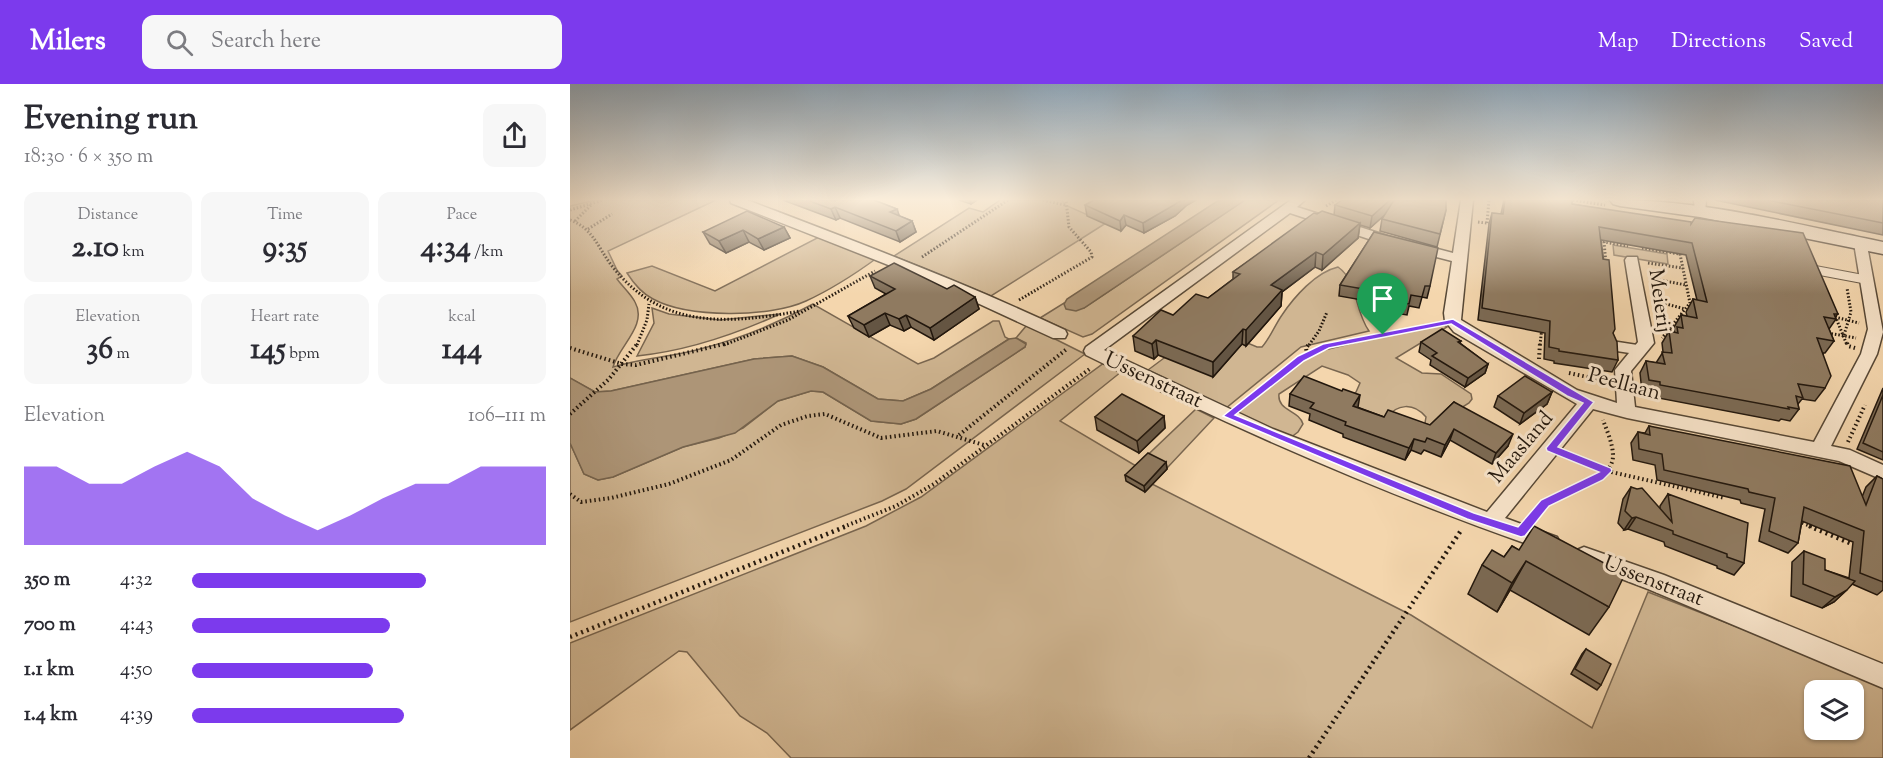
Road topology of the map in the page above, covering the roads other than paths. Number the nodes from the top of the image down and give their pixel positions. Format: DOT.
graph roads {
  1 [pos="817,231"];
  2 [pos="1258,231"];
  3 [pos="1364,231"];
  4 [pos="1464,231"];
  5 [pos="1801,231"];
  6 [pos="1861,243"];
  7 [pos="1883,248"];
  8 [pos="1460,259"];
  9 [pos="1634,268"];
  10 [pos="1815,270"];
  11 [pos="1868,280"];
  12 [pos="1059,334"];
  13 [pos="1614,346"];
  14 [pos="1640,350"];
  15 [pos="1589,402"];
  16 [pos="1627,412"];
  17 [pos="1819,450"];
  18 [pos="1883,473"];
  19 [pos="1490,522"];
  20 [pos="1883,675"];
  1 -- 12 [label="street"];
  2 -- 19 [label="street, Ussenstraat"];
  3 -- 8 [label="street"];
  4 -- 8 [label="street"];
  5 -- 6 [label="street"];
  6 -- 7 [label="street"];
  6 -- 11 [label="street"];
  8 -- 15 [label="street, Peellaan"];
  9 -- 14 [label="street, Meierij"];
  10 -- 11 [label="lane"];
  11 -- 17 [label="street"];
  13 -- 14 [label="lane"];
  14 -- 16 [label="street, Meierij"];
  15 -- 16 [label="street, Peellaan"];
  15 -- 19 [label="street, Maasland"];
  16 -- 17 [label="street, Peellaan"];
  17 -- 18 [label="street, Peellaan"];
  19 -- 20 [label="street, Ussenstraat"];
}
